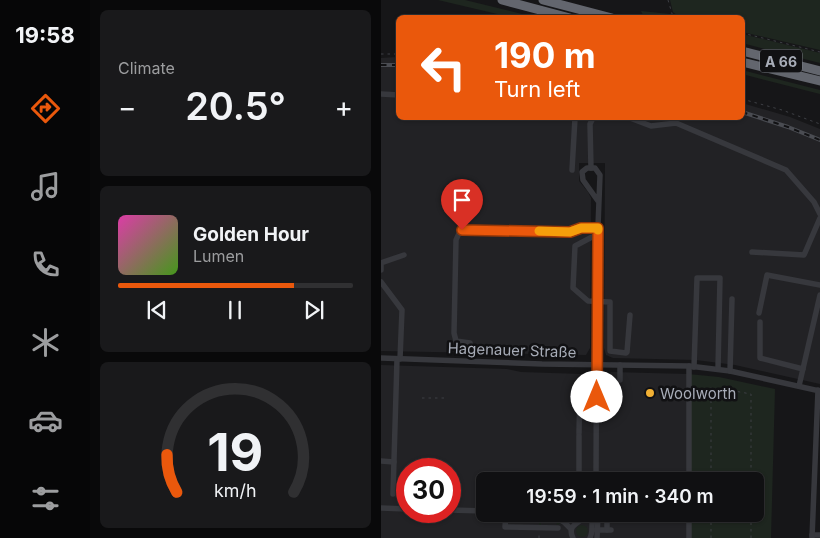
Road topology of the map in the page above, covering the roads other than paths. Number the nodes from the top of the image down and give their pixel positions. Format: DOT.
graph roads {
  1 [pos="502,0"];
  2 [pos="543,0"];
  3 [pos="559,15"];
  4 [pos="600,15"];
  5 [pos="745,52"];
  6 [pos="745,63"];
  7 [pos="820,71"];
  8 [pos="820,81"];
  9 [pos="381,94"];
  10 [pos="396,95"];
  11 [pos="575,120"];
  12 [pos="592,120"];
  13 [pos="635,120"];
  14 [pos="591,168"];
  15 [pos="572,170"];
  16 [pos="598,201"];
  17 [pos="820,214"];
  18 [pos="820,218"];
  19 [pos="598,228"];
  20 [pos="598,238"];
  21 [pos="752,252"];
  22 [pos="404,255"];
  23 [pos="381,270"];
  24 [pos="381,282"];
  25 [pos="820,285"];
  26 [pos="820,295"];
  27 [pos="732,299"];
  28 [pos="597,302"];
  29 [pos="759,313"];
  30 [pos="630,315"];
  31 [pos="759,322"];
  32 [pos="470,343"];
  33 [pos="381,358"];
  34 [pos="399,359"];
  35 [pos="597,365"];
  36 [pos="620,365"];
  37 [pos="691,367"];
  38 [pos="717,369"];
  39 [pos="803,369"];
  40 [pos="730,371"];
  41 [pos="620,380"];
  42 [pos="580,386"];
  43 [pos="799,386"];
  44 [pos="819,390"];
  45 [pos="381,461"];
  46 [pos="394,462"];
  47 [pos="579,472"];
  48 [pos="596,472"];
  49 [pos="689,472"];
  50 [pos="393,494"];
  51 [pos="381,508"];
  52 [pos="396,509"];
  53 [pos="461,510"];
  54 [pos="476,511"];
  55 [pos="505,522"];
  56 [pos="564,522"];
  57 [pos="578,522"];
  58 [pos="587,522"];
  59 [pos="595,522"];
  60 [pos="608,522"];
  61 [pos="689,522"];
  62 [pos="558,528"];
  63 [pos="594,529"];
  64 [pos="571,535"];
  65 [pos="820,535"];
  66 [pos="812,536"];
  67 [pos="590,538"];
  68 [pos="597,538"];
  69 [pos="689,538"];
  1 -- 3 [label="highway"];
  2 -- 4 [label="highway"];
  5 -- 7 [label="highway, A 66"];
  6 -- 8 [label="highway, A 66"];
  9 -- 10 [label="street"];
  11 -- 15 [label="street"];
  12 -- 14 [label="street"];
  13 -- 17 [label="street"];
  14 -- 16 [label="street"];
  14 -- 16 [label="street"];
  16 -- 19 [label="street"];
  18 -- 21 [label="street"];
  19 -- 20 [label="street"];
  19 -- 32 [label="street"];
  20 -- 28 [label="street"];
  20 -- 28 [label="street"];
  22 -- 23 [label="street"];
  24 -- 34 [label="street"];
  25 -- 29 [label="street"];
  26 -- 39 [label="street"];
  27 -- 40 [label="street"];
  28 -- 30 [label="street"];
  28 -- 35 [label="street"];
  31 -- 39 [label="street"];
  33 -- 34 [label="street, Hagenauer Straße"];
  34 -- 35 [label="street, Hagenauer Straße"];
  34 -- 46 [label="street"];
  35 -- 36 [label="street, Hagenauer Straße"];
  35 -- 48 [label="street"];
  36 -- 37 [label="street, Hagenauer Straße"];
  36 -- 41 [label="street"];
  37 -- 38 [label="street, Hagenauer Straße"];
  37 -- 38 [label="street"];
  37 -- 49 [label="street"];
  38 -- 40 [label="street, Hagenauer Straße"];
  39 -- 43 [label="street"];
  40 -- 43 [label="street, Hagenauer Straße"];
  42 -- 47 [label="street"];
  43 -- 44 [label="street, Hagenauer Straße"];
  44 -- 66 [label="street"];
  45 -- 46 [label="street"];
  46 -- 50 [label="street"];
  51 -- 52 [label="street"];
  53 -- 54 [label="street"];
  55 -- 62 [label="street"];
  56 -- 64 [label="street"];
  57 -- 64 [label="street"];
  58 -- 63 [label="street"];
  59 -- 63 [label="street"];
  60 -- 63 [label="street"];
  61 -- 69 [label="street"];
  63 -- 67 [label="street"];
  63 -- 68 [label="street"];
  65 -- 66 [label="street"];
}
